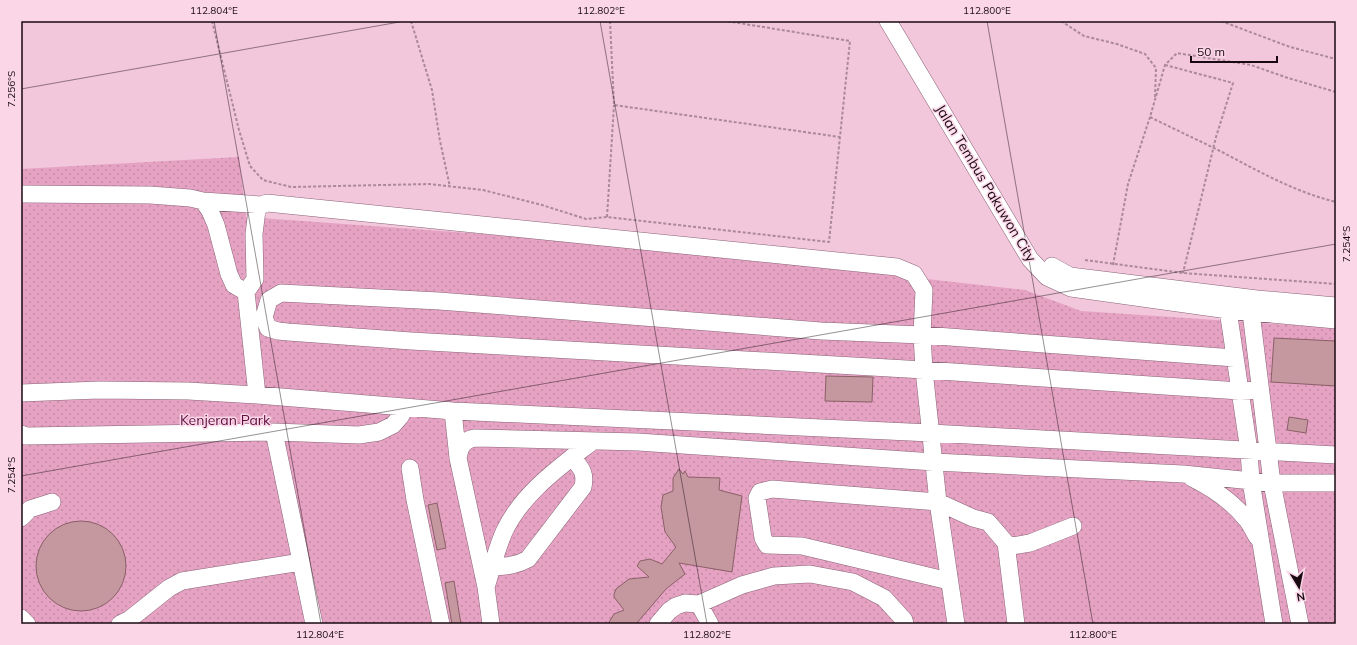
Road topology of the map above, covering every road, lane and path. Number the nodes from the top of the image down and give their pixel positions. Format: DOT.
graph roads {
  1 [pos="212,21"];
  2 [pos="411,21"];
  3 [pos="610,21"];
  4 [pos="726,21"];
  5 [pos="888,21"];
  6 [pos="902,21"];
  7 [pos="1062,21"];
  8 [pos="1221,21"];
  9 [pos="1336,59"];
  10 [pos="1165,65"];
  11 [pos="1336,92"];
  12 [pos="1155,101"];
  13 [pos="614,105"];
  14 [pos="1150,117"];
  15 [pos="840,137"];
  16 [pos="1213,148"];
  17 [pos="450,186"];
  18 [pos="21,194"];
  19 [pos="203,201"];
  20 [pos="1336,202"];
  21 [pos="262,205"];
  22 [pos="607,217"];
  23 [pos="1085,260"];
  24 [pos="1113,265"];
  25 [pos="1183,273"];
  26 [pos="1336,284"];
  27 [pos="246,292"];
  28 [pos="1336,306"];
  29 [pos="1228,310"];
  30 [pos="1251,312"];
  31 [pos="1336,320"];
  32 [pos="922,334"];
  33 [pos="1235,358"];
  34 [pos="924,370"];
  35 [pos="1260,390"];
  36 [pos="1240,391"];
  37 [pos="21,393"];
  38 [pos="257,394"];
  39 [pos="405,408"];
  40 [pos="453,411"];
  41 [pos="274,432"];
  42 [pos="931,433"];
  43 [pos="21,434"];
  44 [pos="593,441"];
  45 [pos="1249,451"];
  46 [pos="1269,453"];
  47 [pos="1336,456"];
  48 [pos="572,457"];
  49 [pos="458,458"];
  50 [pos="934,462"];
  51 [pos="410,468"];
  52 [pos="1183,474"];
  53 [pos="1251,480"];
  54 [pos="1272,483"];
  55 [pos="1336,483"];
  56 [pos="52,502"];
  57 [pos="938,502"];
  58 [pos="21,518"];
  59 [pos="1073,526"];
  60 [pos="1006,543"];
  61 [pos="1261,544"];
  62 [pos="301,562"];
  63 [pos="492,567"];
  64 [pos="950,581"];
  65 [pos="486,587"];
  66 [pos="700,604"];
  67 [pos="21,618"];
  68 [pos="27,624"];
  69 [pos="120,624"];
  70 [pos="314,624"];
  71 [pos="441,624"];
  72 [pos="491,624"];
  73 [pos="658,624"];
  74 [pos="710,624"];
  75 [pos="905,624"];
  76 [pos="956,624"];
  77 [pos="1016,624"];
  78 [pos="1274,624"];
  79 [pos="1300,624"];
  1 -- 17 [label="path"];
  2 -- 17 [label="path"];
  3 -- 13 [label="path"];
  4 -- 15 [label="path"];
  5 -- 29 [label="street, Jalan Tembus Pakuwon City"];
  6 -- 28 [label="street, Jalan Tembus Pakuwon City"];
  7 -- 12 [label="path"];
  8 -- 9 [label="path"];
  10 -- 11 [label="path"];
  10 -- 12 [label="path"];
  10 -- 16 [label="path"];
  12 -- 14 [label="path"];
  13 -- 15 [label="path"];
  13 -- 22 [label="path"];
  14 -- 16 [label="path"];
  14 -- 24 [label="path"];
  15 -- 22 [label="path"];
  16 -- 20 [label="path"];
  16 -- 25 [label="path"];
  17 -- 22 [label="path"];
  18 -- 19 [label="street"];
  19 -- 21 [label="street"];
  19 -- 27 [label="street"];
  21 -- 27 [label="street"];
  21 -- 32 [label="street"];
  23 -- 24 [label="path"];
  24 -- 25 [label="path"];
  25 -- 26 [label="path"];
  27 -- 38 [label="street"];
  29 -- 30 [label="street, Jalan Tembus Pakuwon City"];
  29 -- 33 [label="street"];
  30 -- 31 [label="street, Jalan Tembus Pakuwon City"];
  30 -- 35 [label="street"];
  32 -- 33 [label="street"];
  32 -- 34 [label="street"];
  32 -- 34 [label="street"];
  33 -- 36 [label="street"];
  34 -- 36 [label="street"];
  34 -- 42 [label="street"];
  35 -- 36 [label="street"];
  35 -- 46 [label="street"];
  36 -- 45 [label="street"];
  37 -- 38 [label="street"];
  38 -- 39 [label="street"];
  39 -- 40 [label="street"];
  39 -- 41 [label="street"];
  40 -- 42 [label="street"];
  40 -- 49 [label="street"];
  41 -- 43 [label="street"];
  41 -- 62 [label="street"];
  42 -- 45 [label="street"];
  42 -- 50 [label="street"];
  44 -- 48 [label="street"];
  44 -- 49 [label="street"];
  44 -- 50 [label="street"];
  45 -- 46 [label="street"];
  45 -- 53 [label="street"];
  46 -- 47 [label="street"];
  46 -- 54 [label="street"];
  48 -- 63 [label="street"];
  48 -- 63 [label="street"];
  49 -- 65 [label="street"];
  50 -- 52 [label="street"];
  50 -- 57 [label="street"];
  51 -- 71 [label="street"];
  52 -- 53 [label="street"];
  52 -- 61 [label="street"];
  53 -- 54 [label="street"];
  53 -- 61 [label="street"];
  54 -- 55 [label="street"];
  54 -- 79 [label="street"];
  56 -- 58 [label="street"];
  57 -- 60 [label="street"];
  57 -- 64 [label="street"];
  57 -- 64 [label="street"];
  59 -- 60 [label="street"];
  60 -- 77 [label="street"];
  61 -- 78 [label="street"];
  62 -- 69 [label="street"];
  62 -- 70 [label="street"];
  63 -- 65 [label="street"];
  64 -- 76 [label="street"];
  65 -- 72 [label="street"];
  66 -- 73 [label="street"];
  66 -- 74 [label="street"];
  66 -- 75 [label="street"];
  67 -- 68 [label="street"];
}
